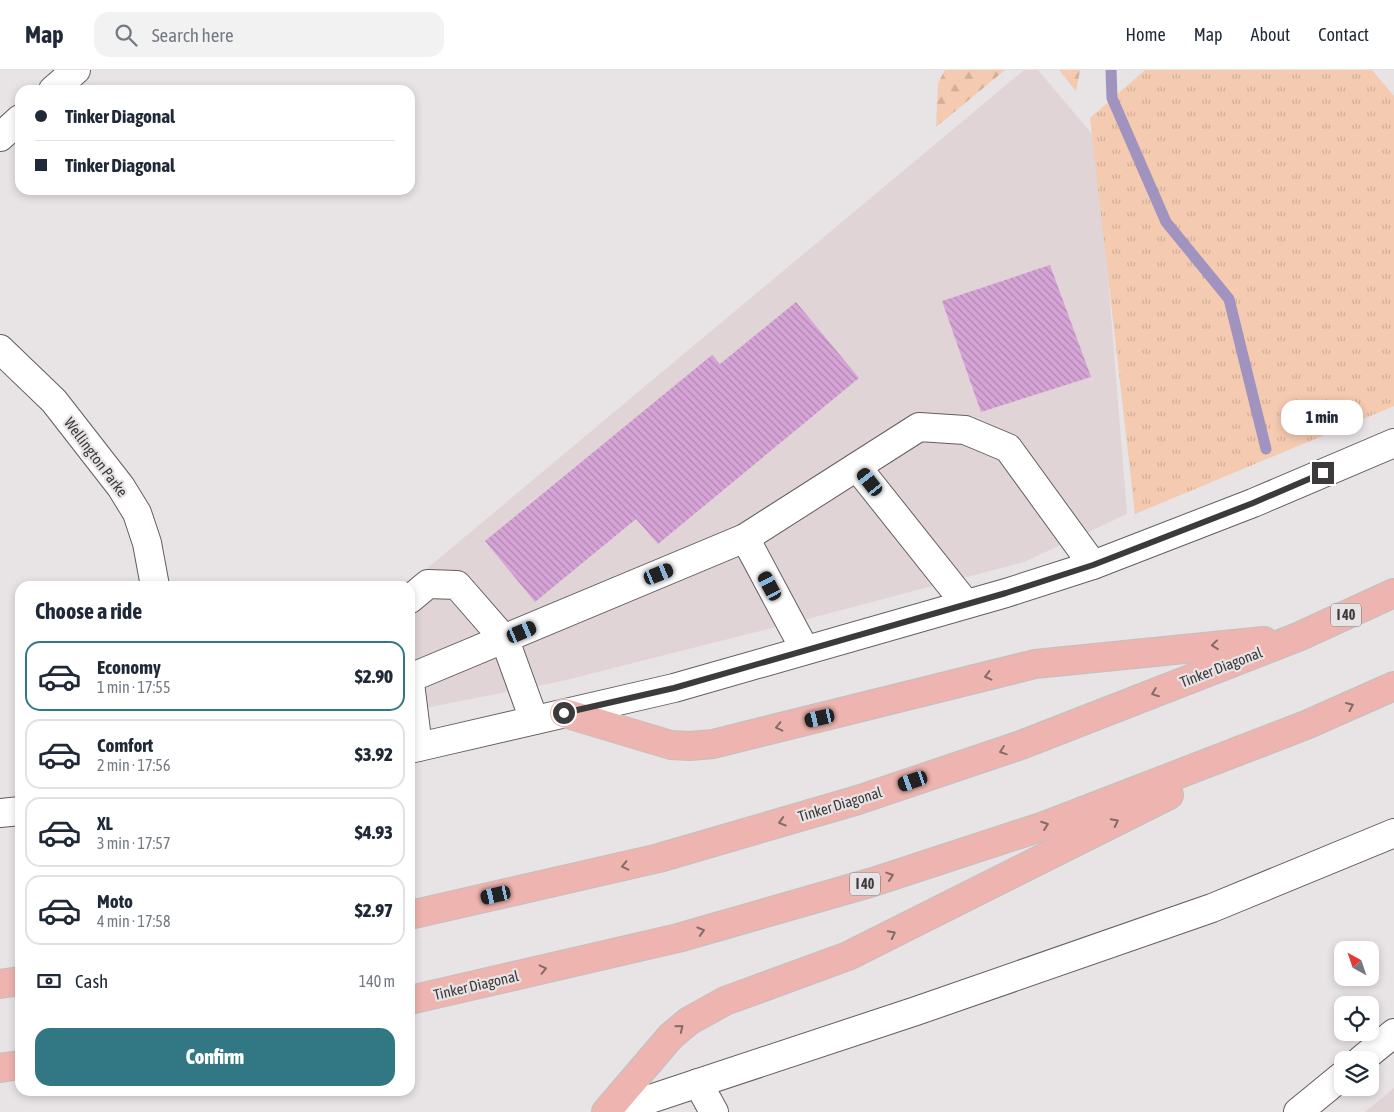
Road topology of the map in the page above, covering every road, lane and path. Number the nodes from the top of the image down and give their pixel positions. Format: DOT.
graph roads {
  1 [pos="76,70"];
  2 [pos="60,85"];
  3 [pos="15,124"];
  4 [pos="0,137"];
  5 [pos="0,349"];
  6 [pos="1394,443"];
  7 [pos="858,467"];
  8 [pos="745,538"];
  9 [pos="1093,565"];
  10 [pos="154,581"];
  11 [pos="1394,593"];
  12 [pos="415,595"];
  13 [pos="966,604"];
  14 [pos="1298,637"];
  15 [pos="505,640"];
  16 [pos="805,650"];
  17 [pos="415,676"];
  18 [pos="1394,686"];
  19 [pos="564,713"];
  20 [pos="534,720"];
  21 [pos="1306,725"];
  22 [pos="415,748"];
  23 [pos="15,812"];
  24 [pos="0,813"];
  25 [pos="1394,833"];
  26 [pos="415,914"];
  27 [pos="15,982"];
  28 [pos="0,984"];
  29 [pos="415,999"];
  30 [pos="1394,1033"];
  31 [pos="1372,1051"];
  32 [pos="15,1066"];
  33 [pos="0,1068"];
  34 [pos="1334,1083"];
  35 [pos="698,1084"];
  36 [pos="606,1112"];
  37 [pos="611,1112"];
  38 [pos="714,1112"];
  39 [pos="1298,1112"];
  1 -- 2 [label="street"];
  3 -- 4 [label="street"];
  5 -- 10 [label="street, Wellington Parke"];
  6 -- 9 [label="street"];
  7 -- 8 [label="street"];
  7 -- 9 [label="street"];
  7 -- 13 [label="street"];
  8 -- 15 [label="street"];
  8 -- 16 [label="street"];
  9 -- 13 [label="street"];
  11 -- 14 [label="highway, Tinker Diagonal / I 40"];
  12 -- 15 [label="street"];
  13 -- 16 [label="street"];
  14 -- 19 [label="highway, one-way"];
  14 -- 26 [label="highway, Tinker Diagonal / I 40, one-way"];
  15 -- 17 [label="street"];
  15 -- 20 [label="street"];
  16 -- 19 [label="street"];
  21 -- 18 [label="highway, Tinker Diagonal / I 40, one-way"];
  19 -- 20 [label="street"];
  20 -- 22 [label="street"];
  29 -- 21 [label="highway, Tinker Diagonal / I 40, one-way"];
  36 -- 21 [label="highway, one-way"];
  23 -- 24 [label="street"];
  25 -- 35 [label="street"];
  27 -- 28 [label="highway"];
  30 -- 31 [label="street"];
  32 -- 33 [label="highway"];
  34 -- 39 [label="street"];
  35 -- 37 [label="street"];
  35 -- 38 [label="street"];
}
